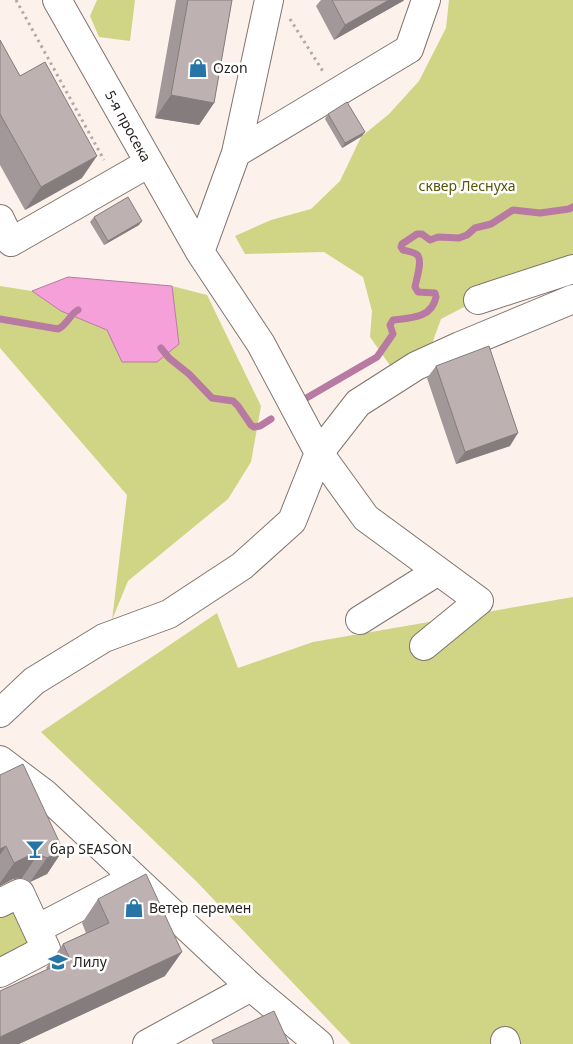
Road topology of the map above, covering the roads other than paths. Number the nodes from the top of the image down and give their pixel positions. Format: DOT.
graph roads {
  1 [pos="426,0"];
  2 [pos="60,1"];
  3 [pos="279,8"];
  4 [pos="236,153"];
  5 [pos="149,163"];
  6 [pos="0,219"];
  7 [pos="200,252"];
  8 [pos="573,269"];
  9 [pos="573,299"];
  10 [pos="478,300"];
  11 [pos="319,453"];
  12 [pos="438,571"];
  13 [pos="360,620"];
  14 [pos="424,646"];
  15 [pos="0,713"];
  16 [pos="0,760"];
  17 [pos="134,878"];
  18 [pos="0,903"];
  19 [pos="37,929"];
  20 [pos="0,973"];
  21 [pos="251,987"];
  22 [pos="147,1044"];
  23 [pos="319,1044"];
  1 -- 4 [label="street"];
  2 -- 5 [label="street, 5-я просека"];
  3 -- 4 [label="street"];
  4 -- 7 [label="street"];
  5 -- 6 [label="street"];
  5 -- 7 [label="street, 5-я просека"];
  7 -- 11 [label="street, 5-я просека"];
  8 -- 10 [label="street"];
  9 -- 11 [label="street"];
  11 -- 12 [label="street, 5-я просека"];
  11 -- 15 [label="street"];
  12 -- 13 [label="street"];
  12 -- 14 [label="street, 5-я просека"];
  16 -- 17 [label="street"];
  17 -- 19 [label="street"];
  17 -- 21 [label="street"];
  18 -- 19 [label="street"];
  19 -- 20 [label="street"];
  21 -- 22 [label="street"];
  21 -- 23 [label="street"];
}
